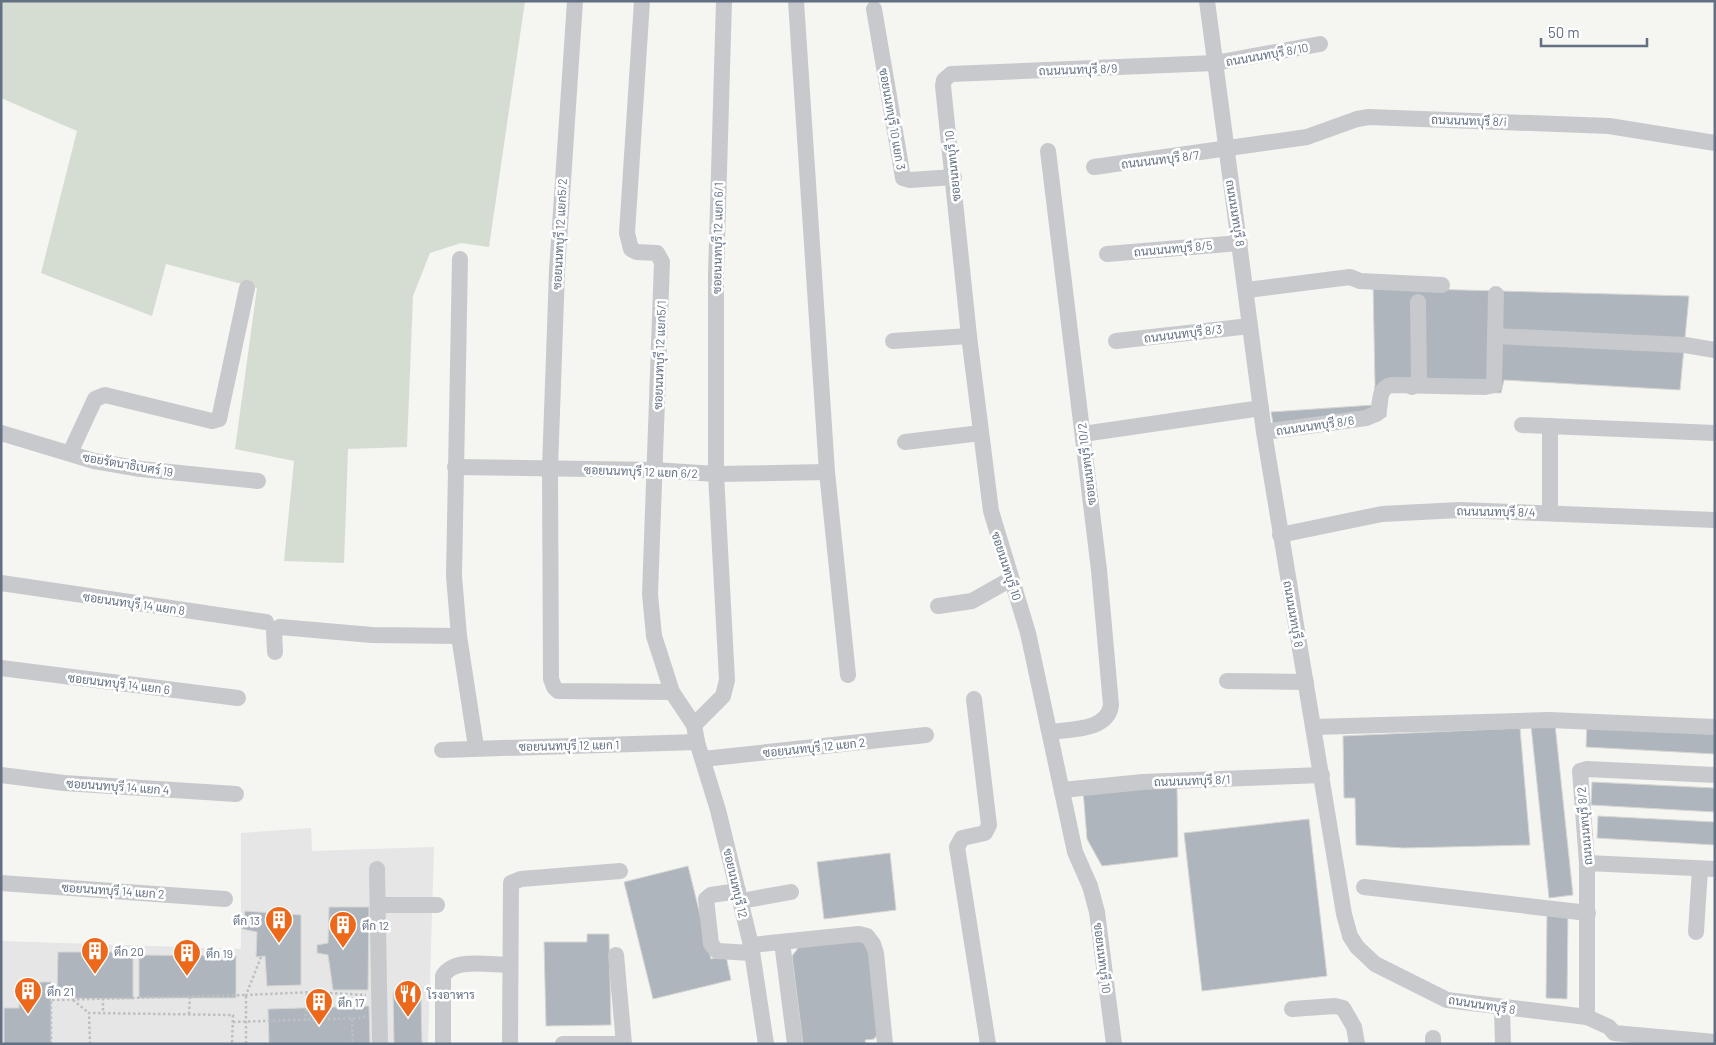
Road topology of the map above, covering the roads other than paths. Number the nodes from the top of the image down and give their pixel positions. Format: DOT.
graph roads {
  1 [pos="575,1"];
  2 [pos="642,1"];
  3 [pos="724,1"];
  4 [pos="796,1"];
  5 [pos="1207,1"];
  6 [pos="874,9"];
  7 [pos="1320,44"];
  8 [pos="1215,63"];
  9 [pos="944,80"];
  10 [pos="1715,143"];
  11 [pos="1226,150"];
  12 [pos="1048,151"];
  13 [pos="1094,167"];
  14 [pos="954,176"];
  15 [pos="1240,243"];
  16 [pos="1106,254"];
  17 [pos="460,259"];
  18 [pos="1442,285"];
  19 [pos="247,288"];
  20 [pos="1246,290"];
  21 [pos="1496,294"];
  22 [pos="1418,302"];
  23 [pos="1250,326"];
  24 [pos="969,336"];
  25 [pos="1495,336"];
  26 [pos="1116,341"];
  27 [pos="893,342"];
  28 [pos="1715,350"];
  29 [pos="1412,387"];
  30 [pos="1261,408"];
  31 [pos="1522,425"];
  32 [pos="1550,426"];
  33 [pos="1264,432"];
  34 [pos="1,433"];
  35 [pos="981,433"];
  36 [pos="1082,434"];
  37 [pos="1715,434"];
  38 [pos="905,442"];
  39 [pos="70,453"];
  40 [pos="455,467"];
  41 [pos="550,468"];
  42 [pos="654,470"];
  43 [pos="827,472"];
  44 [pos="716,474"];
  45 [pos="258,480"];
  46 [pos="1550,512"];
  47 [pos="1715,520"];
  48 [pos="1280,534"];
  49 [pos="1011,578"];
  50 [pos="1,583"];
  51 [pos="938,606"];
  52 [pos="266,622"];
  53 [pos="458,636"];
  54 [pos="275,652"];
  55 [pos="1,668"];
  56 [pos="848,675"];
  57 [pos="1227,682"];
  58 [pos="1306,682"];
  59 [pos="672,692"];
  60 [pos="238,698"];
  61 [pos="974,699"];
  62 [pos="694,724"];
  63 [pos="1314,727"];
  64 [pos="1715,727"];
  65 [pos="1050,732"];
  66 [pos="926,735"];
  67 [pos="696,742"];
  68 [pos="476,747"];
  69 [pos="442,750"];
  70 [pos="702,758"];
  71 [pos="1,775"];
  72 [pos="1322,775"];
  73 [pos="1715,775"];
  74 [pos="1062,790"];
  75 [pos="236,794"];
  76 [pos="1588,863"];
  77 [pos="377,869"];
  78 [pos="1707,869"];
  79 [pos="620,871"];
  80 [pos="1,883"];
  81 [pos="1364,887"];
  82 [pos="791,892"];
  83 [pos="739,896"];
  84 [pos="225,899"];
  85 [pos="437,904"];
  86 [pos="378,905"];
  87 [pos="1588,912"];
  88 [pos="1696,932"];
  89 [pos="782,942"];
  90 [pos="751,949"];
  91 [pos="616,955"];
  92 [pos="509,965"];
  93 [pos="1502,1008"];
  94 [pos="1292,1009"];
  95 [pos="1587,1017"];
  96 [pos="1618,1038"];
  97 [pos="1715,1042"];
  98 [pos="380,1044"];
  99 [pos="443,1044"];
  100 [pos="510,1044"];
  101 [pos="563,1044"];
  102 [pos="617,1044"];
  103 [pos="624,1044"];
  104 [pos="766,1044"];
  105 [pos="795,1044"];
  106 [pos="885,1044"];
  107 [pos="988,1044"];
  108 [pos="1114,1044"];
  109 [pos="1357,1044"];
  110 [pos="1503,1044"];
  1 -- 41 [label="street, ซอยนนทบุรี 12 แยก5/2"];
  2 -- 42 [label="street, ซอยนนทบุรี 12 แยก5/1"];
  3 -- 44 [label="street, ซอยนนทบุรี 12 แยก 6/1"];
  4 -- 43 [label="street"];
  5 -- 8 [label="street, ถนนนนทบุรี 8"];
  6 -- 14 [label="street, ซอยนนทบุรี 10 แยก 3"];
  7 -- 8 [label="street, ถนนนนทบุรี 8/10"];
  8 -- 9 [label="street, ถนนนนทบุรี 8/9"];
  8 -- 11 [label="street, ถนนนนทบุรี 8"];
  9 -- 14 [label="street, ซอยนนทบุรี 10"];
  10 -- 11 [label="street, ถนนนนทบุรี 8/i"];
  11 -- 13 [label="street, ถนนนนทบุรี 8/7"];
  11 -- 15 [label="street, ถนนนนทบุรี 8"];
  12 -- 36 [label="street, ซอยนนทบุรี 10/2"];
  14 -- 24 [label="street, ซอยนนทบุรี 10"];
  15 -- 16 [label="street, ถนนนนทบุรี 8/5"];
  15 -- 20 [label="street, ถนนนนทบุรี 8"];
  17 -- 40 [label="street"];
  18 -- 20 [label="street"];
  19 -- 39 [label="street"];
  20 -- 23 [label="street, ถนนนนทบุรี 8"];
  21 -- 25 [label="street"];
  22 -- 29 [label="street"];
  23 -- 26 [label="street, ถนนนนทบุรี 8/3"];
  23 -- 30 [label="street, ถนนนนทบุรี 8"];
  24 -- 27 [label="street"];
  24 -- 35 [label="street, ซอยนนทบุรี 10"];
  25 -- 28 [label="street"];
  25 -- 29 [label="street"];
  29 -- 33 [label="street, ถนนนนทบุรี 8/6"];
  30 -- 33 [label="street, ถนนนนทบุรี 8"];
  30 -- 36 [label="street"];
  31 -- 32 [label="street"];
  32 -- 37 [label="street"];
  32 -- 46 [label="street"];
  33 -- 48 [label="street, ถนนนนทบุรี 8"];
  34 -- 39 [label="street, ซอยรัตนาธิเบศร์ 19"];
  35 -- 38 [label="street"];
  35 -- 49 [label="street, ซอยนนทบุรี 10"];
  36 -- 65 [label="street, ซอยนนทบุรี 10/2"];
  39 -- 45 [label="street, ซอยรัตนาธิเบศร์ 19"];
  40 -- 41 [label="street, ซอยนนทบุรี 12 แยก 6/2"];
  40 -- 53 [label="street"];
  41 -- 42 [label="street, ซอยนนทบุรี 12 แยก 6/2"];
  41 -- 59 [label="street, ซอยนนทบุรี 12 แยก5/2"];
  42 -- 44 [label="street, ซอยนนทบุรี 12 แยก 6/2"];
  42 -- 59 [label="street, ซอยนนทบุรี 12 แยก5/1"];
  43 -- 44 [label="street, ซอยนนทบุรี 12 แยก 6/2"];
  43 -- 56 [label="street"];
  44 -- 62 [label="street, ซอยนนทบุรี 12 แยก 6/1"];
  46 -- 47 [label="street, ถนนนนทบุรี 8/4"];
  46 -- 48 [label="street, ถนนนนทบุรี 8/4"];
  48 -- 58 [label="street, ถนนนนทบุรี 8"];
  49 -- 51 [label="street"];
  49 -- 65 [label="street, ซอยนนทบุรี 10"];
  50 -- 52 [label="street, ซอยนนทบุรี 14 แยก 8"];
  53 -- 54 [label="street"];
  53 -- 68 [label="street"];
  55 -- 60 [label="street, ซอยนนทบุรี 14 แยก 6"];
  57 -- 58 [label="street"];
  58 -- 63 [label="street, ถนนนนทบุรี 8"];
  59 -- 62 [label="street, ซอยนนทบุรี 12 แยก5/1"];
  61 -- 107 [label="street"];
  62 -- 67 [label="street, ซอยนนทบุรี 12"];
  63 -- 64 [label="street"];
  63 -- 72 [label="street, ถนนนนทบุรี 8"];
  65 -- 74 [label="street, ซอยนนทบุรี 10"];
  66 -- 70 [label="street, ซอยนนทบุรี 12 แยก 2"];
  67 -- 68 [label="street, ซอยนนทบุรี 12 แยก 1"];
  67 -- 70 [label="street, ซอยนนทบุรี 12"];
  68 -- 69 [label="street, ซอยนนทบุรี 12 แยก 1"];
  70 -- 83 [label="street, ซอยนนทบุรี 12"];
  71 -- 75 [label="street, ซอยนนทบุรี 14 แยก 4"];
  72 -- 74 [label="street, ถนนนนทบุรี 8/1"];
  72 -- 93 [label="street, ถนนนนทบุรี 8"];
  73 -- 76 [label="street, ถนนนนทบุรี 8/2"];
  74 -- 108 [label="street, ซอยนนทบุรี 10"];
  76 -- 78 [label="street"];
  76 -- 87 [label="street, ถนนนนทบุรี 8/2"];
  77 -- 86 [label="street"];
  78 -- 88 [label="street"];
  79 -- 92 [label="street"];
  80 -- 84 [label="street, ซอยนนทบุรี 14 แยก 2"];
  81 -- 87 [label="street"];
  82 -- 83 [label="street"];
  83 -- 90 [label="street, ซอยนนทบุรี 12"];
  83 -- 90 [label="street"];
  85 -- 86 [label="street"];
  86 -- 98 [label="street"];
  87 -- 95 [label="street, ถนนนนทบุรี 8/2"];
  89 -- 90 [label="street"];
  89 -- 105 [label="street"];
  89 -- 106 [label="street"];
  90 -- 104 [label="street, ซอยนนทบุรี 12"];
  91 -- 103 [label="street"];
  92 -- 99 [label="street"];
  92 -- 100 [label="street"];
  93 -- 95 [label="street, ถนนนนทบุรี 8"];
  93 -- 110 [label="street"];
  94 -- 109 [label="street"];
  95 -- 96 [label="street, ถนนนนทบุรี 8"];
  96 -- 97 [label="street, ถนนนนทบุรี 8"];
  101 -- 102 [label="street"];
}
